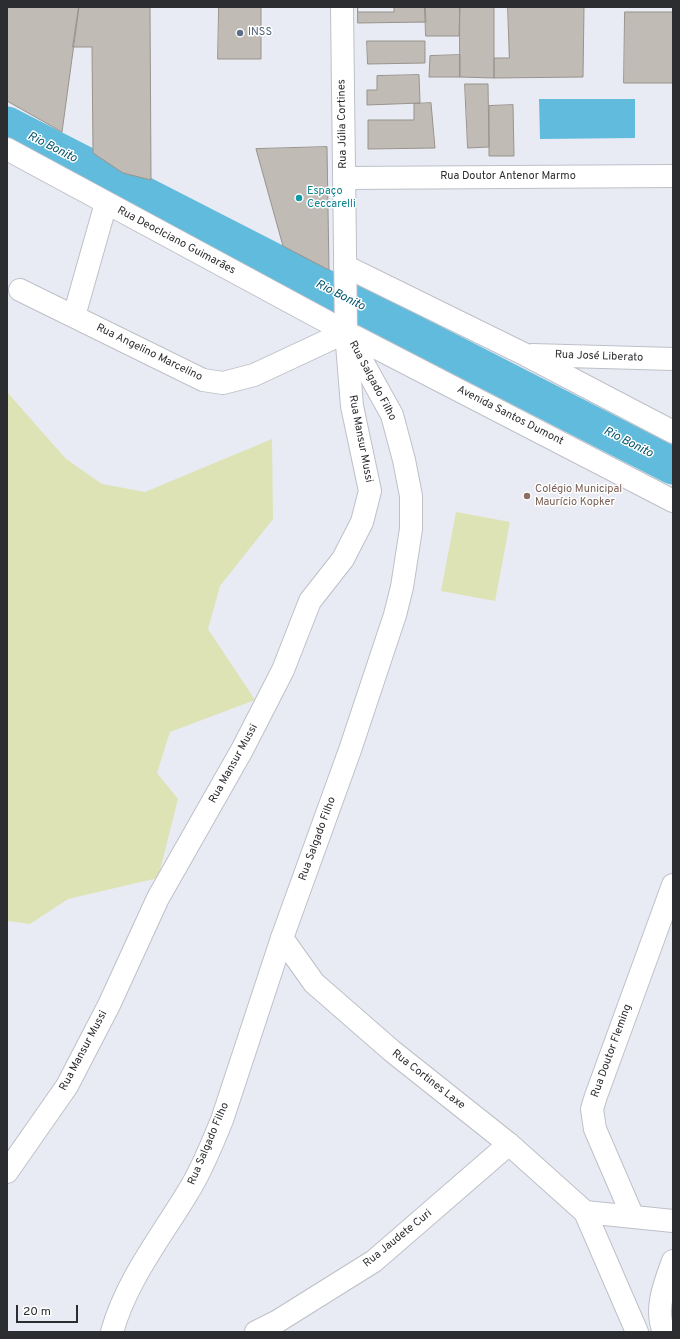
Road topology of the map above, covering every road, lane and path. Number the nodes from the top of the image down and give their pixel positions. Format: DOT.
graph roads {
  1 [pos="342,7"];
  2 [pos="7,149"];
  3 [pos="673,176"];
  4 [pos="344,178"];
  5 [pos="106,203"];
  6 [pos="345,266"];
  7 [pos="20,290"];
  8 [pos="74,316"];
  9 [pos="346,332"];
  10 [pos="526,355"];
  11 [pos="616,358"];
  12 [pos="673,359"];
  13 [pos="614,401"];
  14 [pos="673,432"];
  15 [pos="673,501"];
  16 [pos="673,885"];
  17 [pos="282,938"];
  18 [pos="509,1144"];
  19 [pos="7,1172"];
  20 [pos="585,1212"];
  21 [pos="633,1217"];
  22 [pos="673,1221"];
  23 [pos="673,1261"];
  24 [pos="662,1327"];
  25 [pos="637,1331"];
  26 [pos="112,1332"];
  27 [pos="256,1332"];
  1 -- 4 [label="street, Rua Júlia Cortines"];
  2 -- 5 [label="street, Rua Deoclciano Guimarães"];
  3 -- 4 [label="street, Rua Doutor Antenor Marmo"];
  4 -- 6 [label="street, Rua Júlia Cortines"];
  5 -- 8 [label="street"];
  5 -- 9 [label="street, Rua Deoclciano Guimarães"];
  6 -- 9 [label="street, Rua Júlia Cortines"];
  6 -- 10 [label="street"];
  7 -- 8 [label="street, Rua Angelino Marcelino"];
  8 -- 9 [label="street, Rua Angelino Marcelino"];
  9 -- 15 [label="street, Avenida Santos Dumont"];
  9 -- 17 [label="street, Rua Salgado Filho"];
  9 -- 19 [label="street, Rua Mansur Mussi"];
  10 -- 11 [label="street, Rua José Liberato"];
  10 -- 13 [label="street"];
  11 -- 12 [label="street, Rua José Liberato"];
  11 -- 13 [label="street"];
  13 -- 14 [label="street"];
  16 -- 21 [label="street, Rua Doutor Fleming"];
  17 -- 18 [label="street, Rua Cortines Laxe"];
  17 -- 26 [label="street, Rua Salgado Filho"];
  18 -- 20 [label="street, Rua Cortines Laxe"];
  18 -- 27 [label="street, Rua Jaudete Curi"];
  20 -- 21 [label="street"];
  20 -- 25 [label="street, Rua Cortines Laxe"];
  21 -- 22 [label="street"];
  23 -- 24 [label="street"];
  24 -- 25 [label="street"];
}
